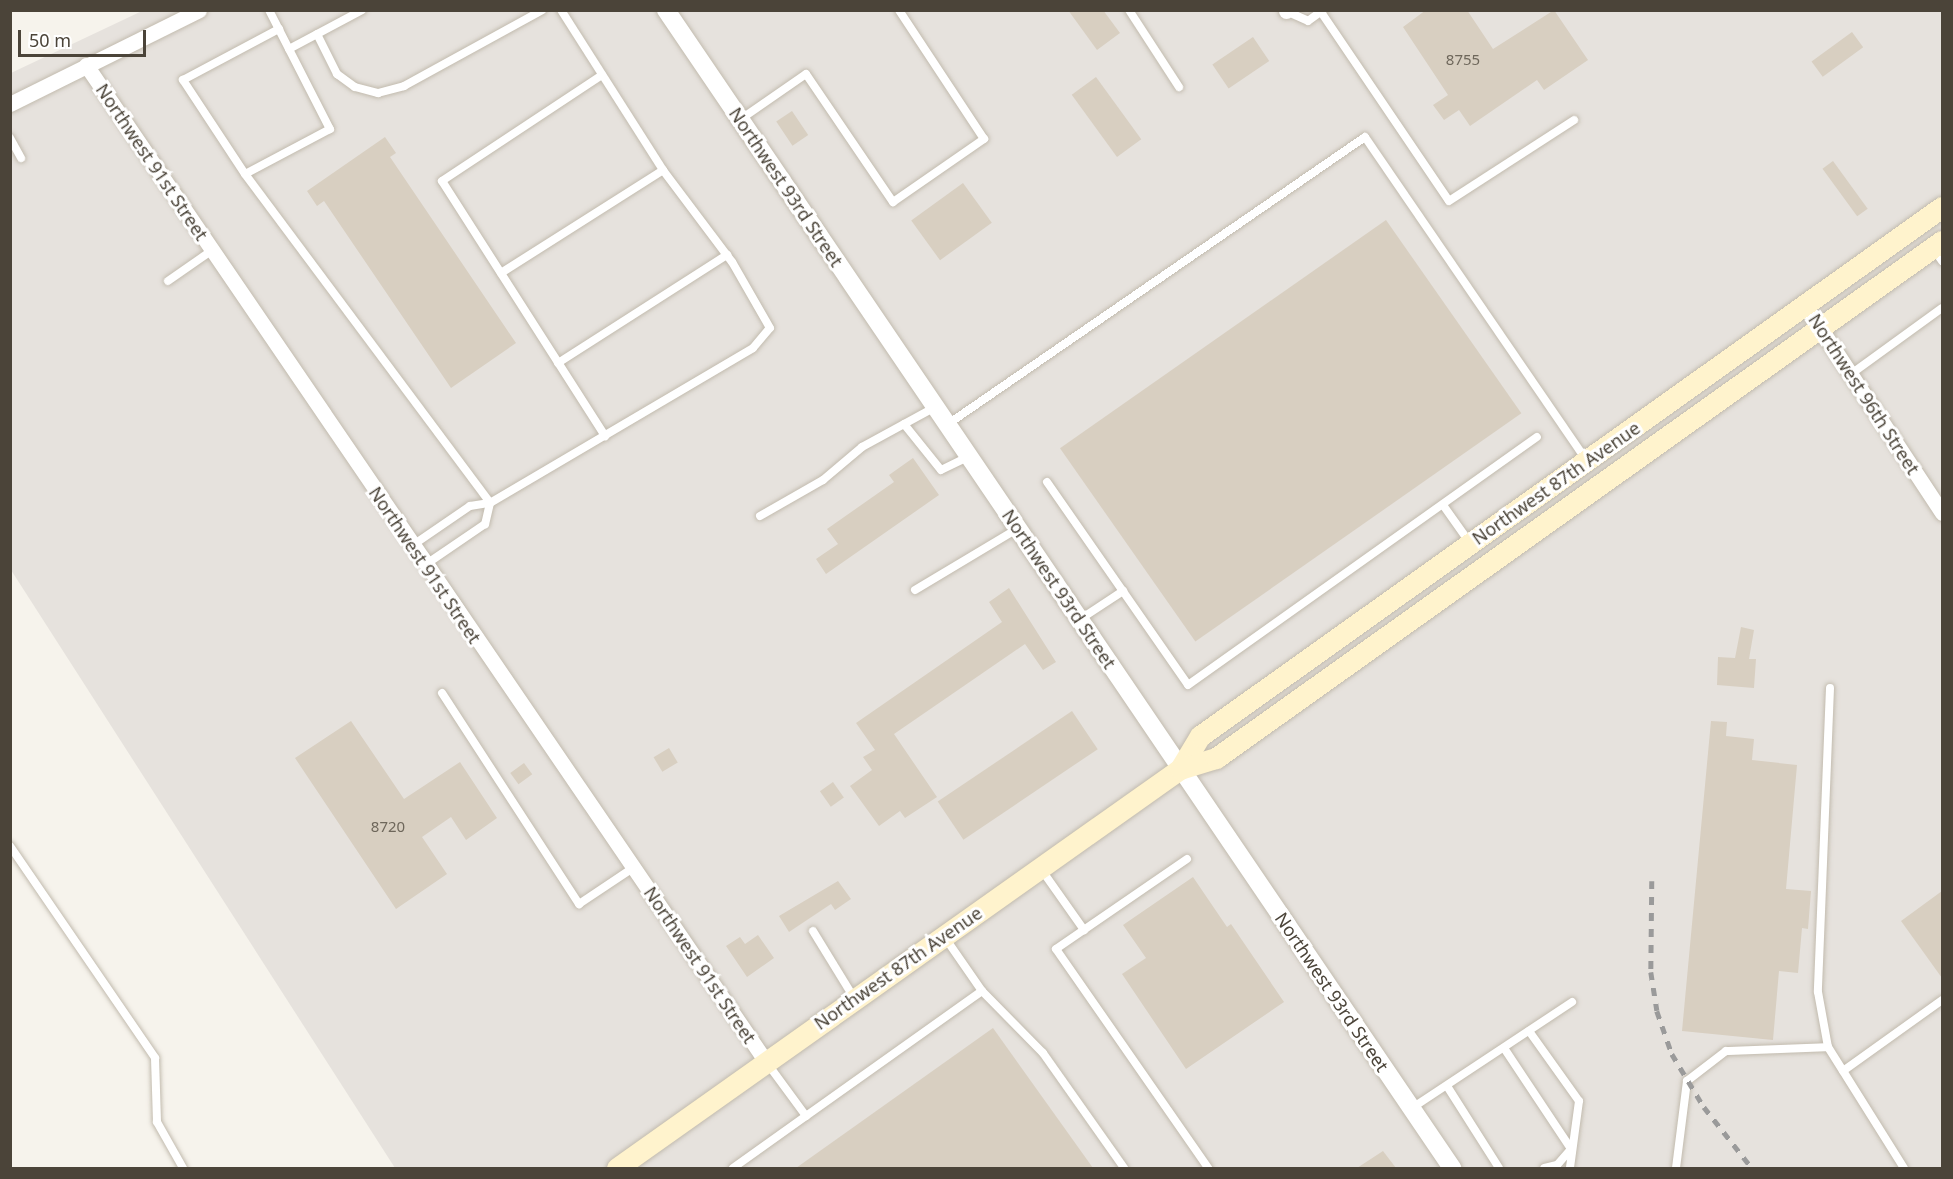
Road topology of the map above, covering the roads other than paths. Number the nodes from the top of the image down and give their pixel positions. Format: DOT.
graph roads {
  1 [pos="199,10"];
  2 [pos="269,10"];
  3 [pos="362,10"];
  4 [pos="542,10"];
  5 [pos="561,10"];
  6 [pos="666,10"];
  7 [pos="898,10"];
  8 [pos="1129,10"];
  9 [pos="1286,11"];
  10 [pos="1322,11"];
  11 [pos="279,29"];
  12 [pos="317,34"];
  13 [pos="289,49"];
  14 [pos="86,65"];
  15 [pos="602,75"];
  16 [pos="1179,87"];
  17 [pos="10,104"];
  18 [pos="740,120"];
  19 [pos="1574,120"];
  20 [pos="10,138"];
  21 [pos="21,158"];
  22 [pos="663,170"];
  23 [pos="244,174"];
  24 [pos="1942,207"];
  25 [pos="211,250"];
  26 [pos="1939,250"];
  27 [pos="728,255"];
  28 [pos="501,273"];
  29 [pos="168,280"];
  30 [pos="1805,305"];
  31 [pos="1942,308"];
  32 [pos="1820,328"];
  33 [pos="558,363"];
  34 [pos="1851,374"];
  35 [pos="936,406"];
  36 [pos="903,424"];
  37 [pos="948,424"];
  38 [pos="604,436"];
  39 [pos="1537,437"];
  40 [pos="969,456"];
  41 [pos="1587,460"];
  42 [pos="1047,482"];
  43 [pos="490,503"];
  44 [pos="1443,505"];
  45 [pos="1941,509"];
  46 [pos="760,516"];
  47 [pos="1018,528"];
  48 [pos="1471,543"];
  49 [pos="412,546"];
  50 [pos="425,566"];
  51 [pos="915,590"];
  52 [pos="1123,591"];
  53 [pos="1079,620"];
  54 [pos="1830,688"];
  55 [pos="442,693"];
  56 [pos="1180,769"];
  57 [pos="10,846"];
  58 [pos="1188,860"];
  59 [pos="1041,867"];
  60 [pos="633,868"];
  61 [pos="1084,930"];
  62 [pos="813,931"];
  63 [pos="944,936"];
  64 [pos="982,991"];
  65 [pos="855,999"];
  66 [pos="1942,1000"];
  67 [pos="1572,1002"];
  68 [pos="1529,1031"];
  69 [pos="1828,1047"];
  70 [pos="1504,1048"];
  71 [pos="766,1062"];
  72 [pos="1843,1071"];
  73 [pos="1447,1086"];
  74 [pos="1411,1108"];
  75 [pos="806,1116"];
  76 [pos="1571,1149"];
  77 [pos="1448,1167"];
  78 [pos="183,1168"];
  79 [pos="617,1168"];
  80 [pos="733,1168"];
  81 [pos="1124,1168"];
  82 [pos="1208,1168"];
  83 [pos="1499,1168"];
  84 [pos="1544,1168"];
  85 [pos="1570,1168"];
  86 [pos="1676,1168"];
  87 [pos="1904,1168"];
  1 -- 14 [label="street"];
  2 -- 11 [label="lane"];
  3 -- 12 [label="lane"];
  4 -- 12 [label="lane"];
  5 -- 15 [label="lane"];
  6 -- 18 [label="street, Northwest 93rd Street"];
  7 -- 18 [label="lane"];
  8 -- 16 [label="lane"];
  9 -- 10 [label="lane"];
  10 -- 19 [label="lane"];
  11 -- 13 [label="lane"];
  11 -- 23 [label="lane"];
  12 -- 13 [label="lane"];
  13 -- 23 [label="lane"];
  14 -- 17 [label="street"];
  14 -- 25 [label="street, Northwest 91st Street"];
  15 -- 22 [label="lane"];
  15 -- 28 [label="lane"];
  18 -- 35 [label="street, Northwest 93rd Street"];
  20 -- 21 [label="lane"];
  22 -- 27 [label="lane"];
  22 -- 28 [label="lane"];
  23 -- 43 [label="lane"];
  24 -- 30 [label="main road, Northwest 87th Avenue"];
  25 -- 29 [label="lane"];
  25 -- 49 [label="street, Northwest 91st Street"];
  26 -- 32 [label="main road, Northwest 87th Avenue"];
  27 -- 33 [label="lane"];
  27 -- 38 [label="lane"];
  28 -- 33 [label="lane"];
  30 -- 32 [label="street, Northwest 96th Street"];
  30 -- 41 [label="main road, Northwest 87th Avenue"];
  31 -- 34 [label="lane"];
  32 -- 34 [label="street, Northwest 96th Street"];
  32 -- 56 [label="main road, Northwest 87th Avenue"];
  33 -- 38 [label="lane"];
  34 -- 45 [label="street, Northwest 96th Street"];
  35 -- 36 [label="lane"];
  35 -- 37 [label="street, Northwest 93rd Street"];
  36 -- 40 [label="lane"];
  36 -- 46 [label="lane"];
  37 -- 40 [label="street, Northwest 93rd Street"];
  37 -- 41 [label="lane"];
  38 -- 43 [label="lane"];
  39 -- 44 [label="lane"];
  40 -- 47 [label="street, Northwest 93rd Street"];
  41 -- 48 [label="main road, Northwest 87th Avenue"];
  42 -- 52 [label="lane"];
  43 -- 49 [label="lane"];
  43 -- 50 [label="lane"];
  44 -- 48 [label="lane"];
  44 -- 52 [label="lane"];
  47 -- 51 [label="lane"];
  47 -- 53 [label="street, Northwest 93rd Street"];
  48 -- 56 [label="main road, Northwest 87th Avenue"];
  49 -- 50 [label="street, Northwest 91st Street"];
  50 -- 60 [label="street, Northwest 91st Street"];
  52 -- 53 [label="lane"];
  53 -- 56 [label="street, Northwest 93rd Street"];
  54 -- 69 [label="lane"];
  55 -- 60 [label="lane"];
  56 -- 59 [label="main road, Northwest 87th Avenue"];
  56 -- 74 [label="street, Northwest 93rd Street"];
  57 -- 78 [label="lane"];
  58 -- 61 [label="lane"];
  59 -- 61 [label="lane"];
  59 -- 63 [label="main road, Northwest 87th Avenue"];
  60 -- 71 [label="street, Northwest 91st Street"];
  61 -- 82 [label="lane"];
  62 -- 65 [label="lane"];
  63 -- 64 [label="lane"];
  63 -- 65 [label="main road, Northwest 87th Avenue"];
  64 -- 75 [label="lane"];
  64 -- 81 [label="lane"];
  65 -- 71 [label="main road, Northwest 87th Avenue"];
  66 -- 72 [label="lane"];
  67 -- 68 [label="lane"];
  68 -- 70 [label="lane"];
  68 -- 76 [label="lane"];
  69 -- 72 [label="lane"];
  69 -- 86 [label="lane"];
  70 -- 73 [label="lane"];
  70 -- 76 [label="lane"];
  71 -- 75 [label="lane"];
  71 -- 79 [label="main road, Northwest 87th Avenue"];
  72 -- 87 [label="lane"];
  73 -- 74 [label="lane"];
  73 -- 83 [label="lane"];
  74 -- 77 [label="street, Northwest 93rd Street"];
  75 -- 80 [label="lane"];
  76 -- 84 [label="lane"];
  76 -- 85 [label="lane"];
}
